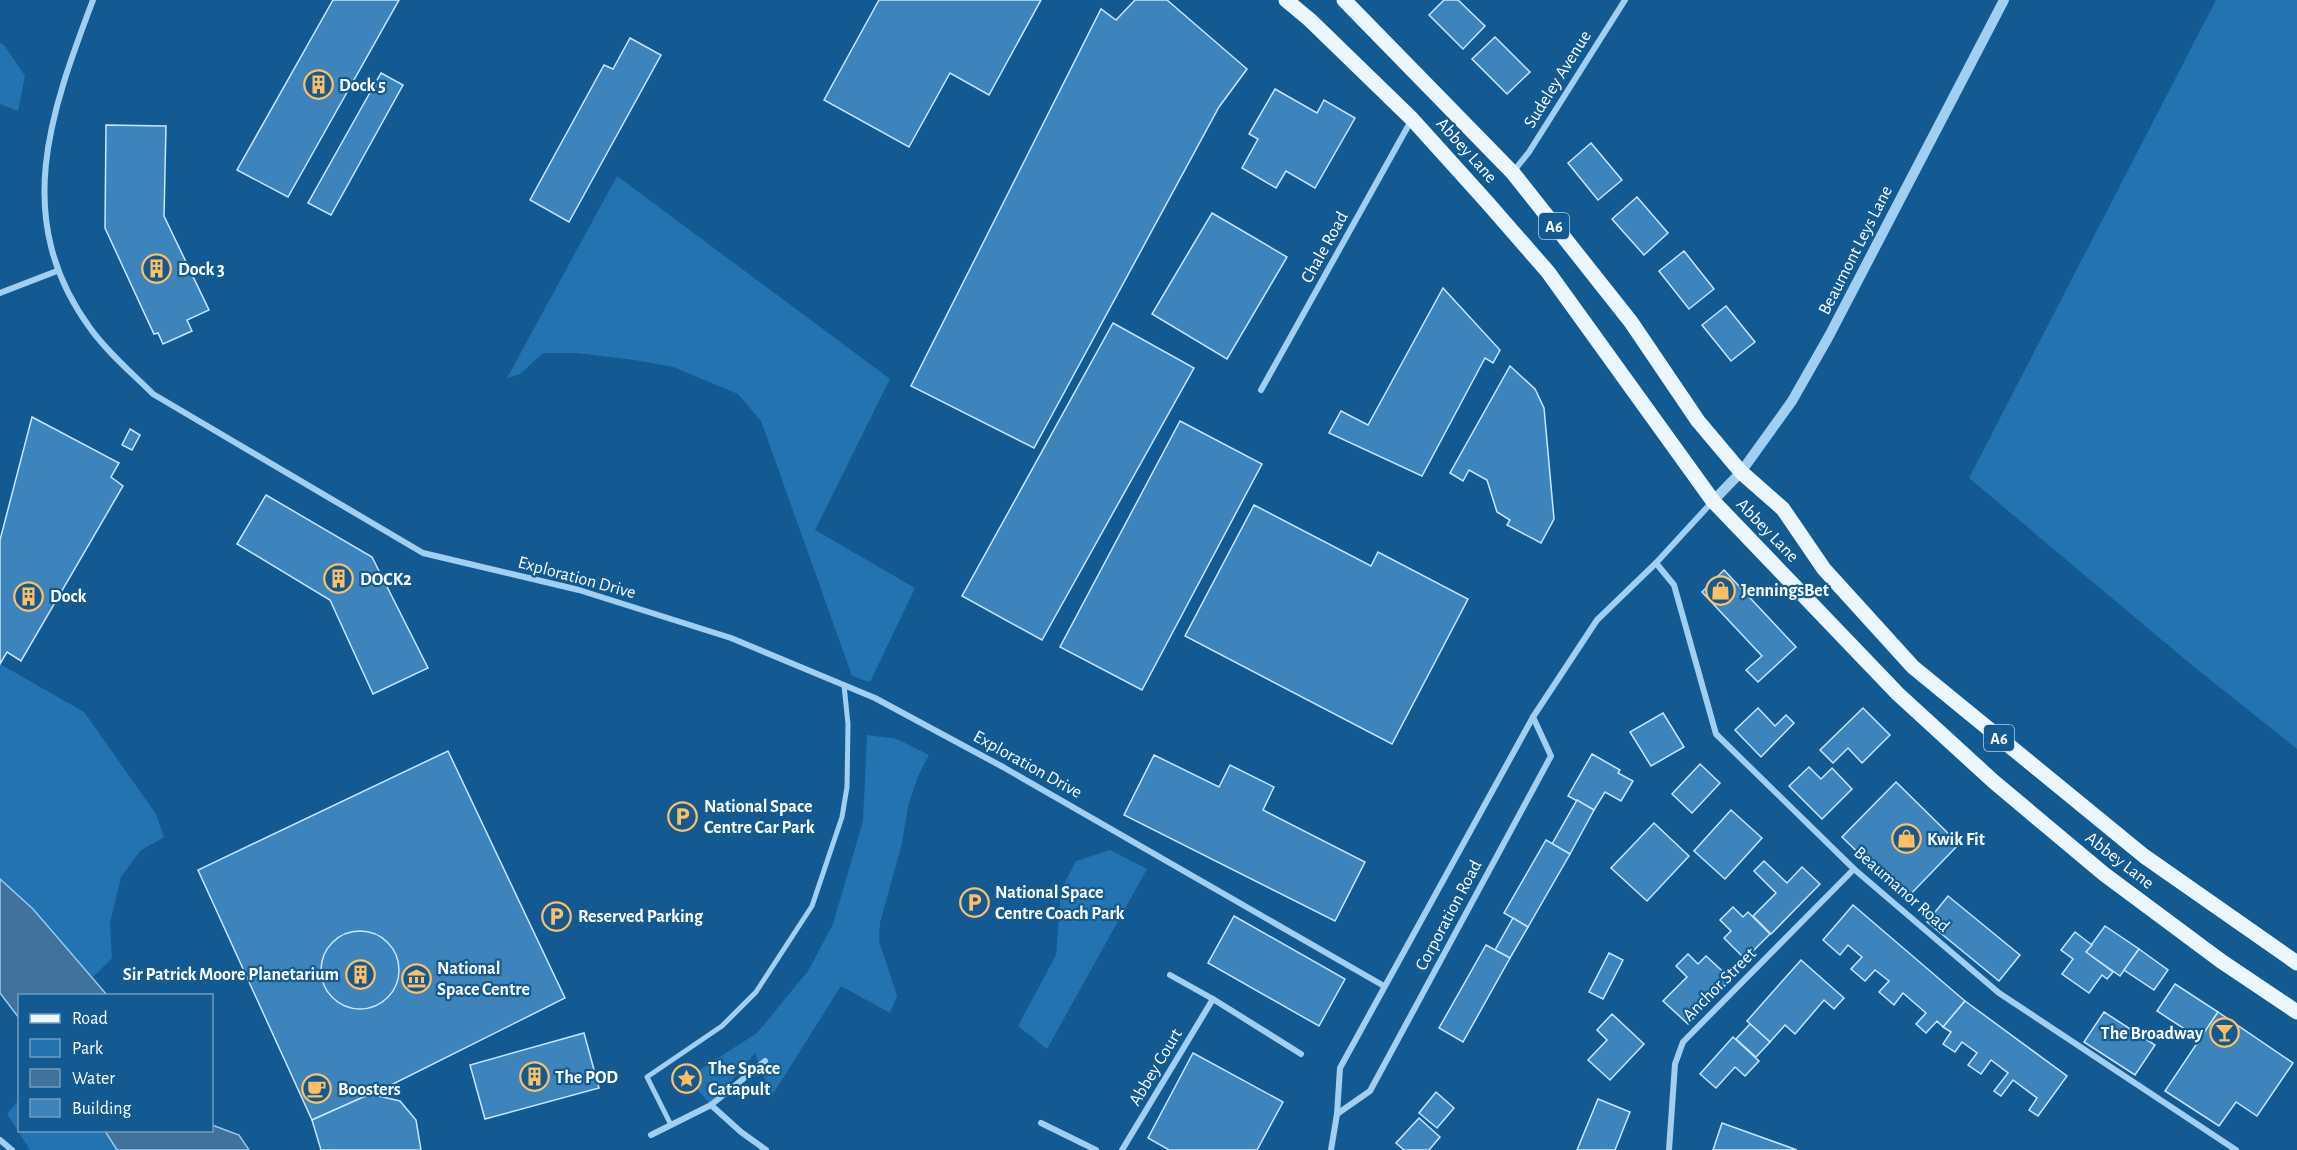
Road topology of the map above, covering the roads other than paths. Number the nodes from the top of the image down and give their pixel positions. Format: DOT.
graph roads {
  1 [pos="93,0"];
  2 [pos="1286,0"];
  3 [pos="1344,0"];
  4 [pos="1625,0"];
  5 [pos="2004,0"];
  6 [pos="1412,119"];
  7 [pos="1513,173"];
  8 [pos="57,272"];
  9 [pos="0,293"];
  10 [pos="1261,390"];
  11 [pos="1741,472"];
  12 [pos="1713,501"];
  13 [pos="1656,563"];
  14 [pos="844,685"];
  15 [pos="1533,717"];
  16 [pos="1854,869"];
  17 [pos="2297,963"];
  18 [pos="1170,975"];
  19 [pos="1384,986"];
  20 [pos="1213,999"];
  21 [pos="2297,1012"];
  22 [pos="1301,1054"];
  23 [pos="765,1061"];
  24 [pos="711,1105"];
  25 [pos="1337,1114"];
  26 [pos="1041,1123"];
  27 [pos="671,1125"];
  28 [pos="651,1135"];
  29 [pos="0,1140"];
  30 [pos="12,1150"];
  31 [pos="766,1150"];
  32 [pos="1096,1150"];
  33 [pos="1122,1150"];
  34 [pos="1331,1150"];
  35 [pos="1669,1150"];
  36 [pos="2236,1150"];
  1 -- 8 [label="street, Exploration Drive"];
  2 -- 6 [label="main road, Abbey Lane / A6"];
  3 -- 7 [label="main road, Abbey Lane / A6"];
  4 -- 7 [label="street, Sudeley Avenue"];
  5 -- 11 [label="street, Beaumont Leys Lane"];
  6 -- 10 [label="street, Chale Road"];
  6 -- 12 [label="main road, Abbey Lane / A6"];
  7 -- 11 [label="main road, Abbey Lane / A6"];
  8 -- 9 [label="street"];
  8 -- 14 [label="street, Exploration Drive"];
  11 -- 12 [label="street, Beaumont Leys Lane"];
  11 -- 17 [label="main road, Abbey Lane / A6"];
  12 -- 13 [label="street, Corporation Road"];
  12 -- 21 [label="main road, Abbey Lane / A6"];
  13 -- 15 [label="street, Corporation Road"];
  13 -- 16 [label="street, Beaumanor Road"];
  14 -- 19 [label="street, Exploration Drive"];
  14 -- 27 [label="street"];
  15 -- 19 [label="street, Corporation Road"];
  15 -- 25 [label="street, Corporation Road"];
  16 -- 35 [label="street, Anchor Street"];
  16 -- 36 [label="street, Beaumanor Road"];
  18 -- 20 [label="street"];
  19 -- 25 [label="street, Corporation Road"];
  20 -- 22 [label="street"];
  20 -- 33 [label="street, Abbey Court"];
  23 -- 24 [label="street"];
  24 -- 27 [label="street"];
  24 -- 31 [label="street"];
  25 -- 34 [label="street, Corporation Road"];
  26 -- 32 [label="street"];
  27 -- 28 [label="street"];
  29 -- 30 [label="street"];
}
